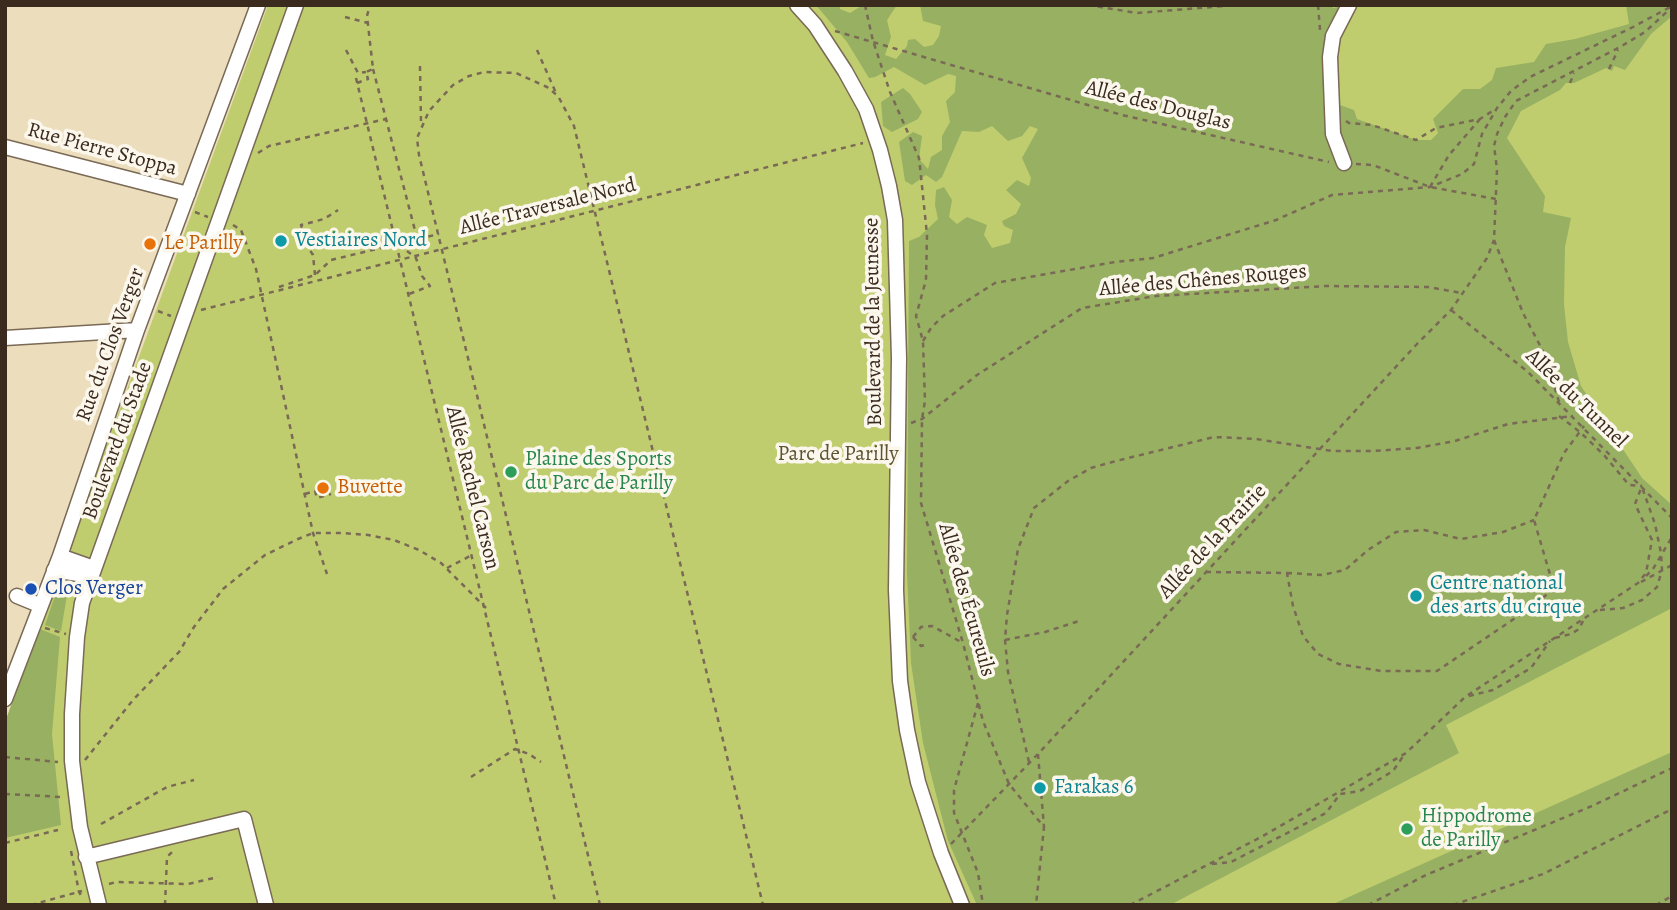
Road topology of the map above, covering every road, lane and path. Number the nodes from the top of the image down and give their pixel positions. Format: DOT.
graph roads {
  1 [pos="258,5"];
  2 [pos="296,5"];
  3 [pos="370,5"];
  4 [pos="797,5"];
  5 [pos="865,5"];
  6 [pos="1088,5"];
  7 [pos="1237,5"];
  8 [pos="1349,5"];
  9 [pos="1672,6"];
  10 [pos="345,17"];
  11 [pos="368,23"];
  12 [pos="815,25"];
  13 [pos="873,41"];
  14 [pos="1620,47"];
  15 [pos="346,50"];
  16 [pos="537,50"];
  17 [pos="420,66"];
  18 [pos="373,69"];
  19 [pos="1608,69"];
  20 [pos="1574,71"];
  21 [pos="366,72"];
  22 [pos="356,78"];
  23 [pos="357,83"];
  24 [pos="1570,83"];
  25 [pos="558,96"];
  26 [pos="1333,108"];
  27 [pos="1497,108"];
  28 [pos="386,119"];
  29 [pos="1480,119"];
  30 [pos="368,124"];
  31 [pos="421,125"];
  32 [pos="876,139"];
  33 [pos="5,146"];
  34 [pos="254,160"];
  35 [pos="1344,163"];
  36 [pos="1430,187"];
  37 [pos="188,194"];
  38 [pos="1496,200"];
  39 [pos="338,209"];
  40 [pos="595,211"];
  41 [pos="192,212"];
  42 [pos="208,217"];
  43 [pos="230,224"];
  44 [pos="439,234"];
  45 [pos="417,240"];
  46 [pos="1494,240"];
  47 [pos="398,244"];
  48 [pos="443,249"];
  49 [pos="412,256"];
  50 [pos="401,259"];
  51 [pos="315,275"];
  52 [pos="262,293"];
  53 [pos="1462,293"];
  54 [pos="409,294"];
  55 [pos="155,309"];
  56 [pos="1451,310"];
  57 [pos="179,315"];
  58 [pos="137,330"];
  59 [pos="5,338"];
  60 [pos="923,341"];
  61 [pos="1559,402"];
  62 [pos="1559,416"];
  63 [pos="1573,416"];
  64 [pos="922,419"];
  65 [pos="898,426"];
  66 [pos="1584,426"];
  67 [pos="1580,432"];
  68 [pos="1322,448"];
  69 [pos="1642,486"];
  70 [pos="305,494"];
  71 [pos="331,494"];
  72 [pos="1672,517"];
  73 [pos="1534,520"];
  74 [pos="313,533"];
  75 [pos="1672,537"];
  76 [pos="1661,553"];
  77 [pos="472,555"];
  78 [pos="60,556"];
  79 [pos="1672,565"];
  80 [pos="447,568"];
  81 [pos="54,570"];
  82 [pos="1662,570"];
  83 [pos="1206,572"];
  84 [pos="92,573"];
  85 [pos="1287,573"];
  86 [pos="327,574"];
  87 [pos="1638,583"];
  88 [pos="479,584"];
  89 [pos="469,591"];
  90 [pos="17,596"];
  91 [pos="39,605"];
  92 [pos="486,608"];
  93 [pos="1597,610"];
  94 [pos="1079,621"];
  95 [pos="32,624"];
  96 [pos="76,637"];
  97 [pos="914,637"];
  98 [pos="898,638"];
  99 [pos="1552,638"];
  100 [pos="1005,640"];
  101 [pos="963,642"];
  102 [pos="925,645"];
  103 [pos="1465,697"];
  104 [pos="5,699"];
  105 [pos="978,701"];
  106 [pos="519,750"];
  107 [pos="1406,753"];
  108 [pos="1038,754"];
  109 [pos="5,757"];
  110 [pos="72,761"];
  111 [pos="541,762"];
  112 [pos="1029,762"];
  113 [pos="1672,768"];
  114 [pos="471,777"];
  115 [pos="569,778"];
  116 [pos="194,780"];
  117 [pos="563,780"];
  118 [pos="1009,784"];
  119 [pos="5,794"];
  120 [pos="1340,794"];
  121 [pos="63,807"];
  122 [pos="1672,809"];
  123 [pos="101,824"];
  124 [pos="1044,827"];
  125 [pos="58,830"];
  126 [pos="191,832"];
  127 [pos="962,832"];
  128 [pos="69,842"];
  129 [pos="5,843"];
  130 [pos="941,853"];
  131 [pos="86,857"];
  132 [pos="1209,864"];
  133 [pos="218,877"];
  134 [pos="167,884"];
  135 [pos="86,890"];
  136 [pos="1672,896"];
  137 [pos="31,905"];
  138 [pos="85,905"];
  139 [pos="99,905"];
  140 [pos="165,905"];
  141 [pos="266,905"];
  142 [pos="556,905"];
  143 [pos="600,905"];
  144 [pos="763,905"];
  145 [pos="962,905"];
  146 [pos="983,905"];
  147 [pos="1037,905"];
  148 [pos="1130,905"];
  149 [pos="1368,905"];
  150 [pos="1453,905"];
  151 [pos="1656,905"];
  1 -- 37 [label="street, Rue du Clos Verger"];
  2 -- 57 [label="street, Boulevard du Stade"];
  3 -- 11 [label="path"];
  4 -- 12 [label="street, Boulevard de la Jeunesse"];
  5 -- 13 [label="path, Allée des Écureuils"];
  6 -- 7 [label="path"];
  8 -- 26 [label="street"];
  9 -- 14 [label="path"];
  9 -- 27 [label="path"];
  10 -- 11 [label="path"];
  11 -- 18 [label="path"];
  12 -- 13 [label="path, Allée des Douglas"];
  12 -- 32 [label="street, Boulevard de la Jeunesse"];
  13 -- 35 [label="path, Allée des Douglas"];
  13 -- 60 [label="path, Allée des Écureuils"];
  14 -- 19 [label="path"];
  14 -- 20 [label="path"];
  15 -- 21 [label="path"];
  16 -- 25 [label="path"];
  17 -- 31 [label="path"];
  18 -- 21 [label="path"];
  18 -- 28 [label="path"];
  20 -- 24 [label="path"];
  20 -- 38 [label="path"];
  21 -- 23 [label="path"];
  22 -- 23 [label="path, Allée Rachel Carson"];
  23 -- 30 [label="path, Allée Rachel Carson"];
  25 -- 31 [label="path"];
  25 -- 40 [label="path"];
  26 -- 29 [label="path"];
  26 -- 35 [label="street"];
  27 -- 29 [label="path"];
  27 -- 36 [label="path"];
  28 -- 30 [label="path"];
  28 -- 45 [label="path"];
  29 -- 36 [label="path"];
  30 -- 34 [label="path"];
  30 -- 47 [label="path, Allée Rachel Carson"];
  31 -- 44 [label="path"];
  32 -- 40 [label="path, Allée Traversale Nord"];
  32 -- 65 [label="street, Boulevard de la Jeunesse"];
  33 -- 37 [label="street, Rue Pierre Stoppa"];
  35 -- 36 [label="path, Allée des Douglas"];
  36 -- 38 [label="path, Allée des Douglas"];
  36 -- 60 [label="path"];
  37 -- 58 [label="street, Rue du Clos Verger"];
  38 -- 46 [label="path"];
  39 -- 51 [label="path"];
  40 -- 48 [label="path, Allée Traversale Nord"];
  40 -- 144 [label="path"];
  41 -- 42 [label="path"];
  43 -- 52 [label="path"];
  44 -- 45 [label="path"];
  44 -- 48 [label="path"];
  45 -- 47 [label="path"];
  46 -- 53 [label="path, Allée de la Prairie"];
  46 -- 61 [label="path"];
  47 -- 49 [label="path"];
  47 -- 50 [label="path, Allée Rachel Carson"];
  47 -- 51 [label="path"];
  48 -- 49 [label="path, Allée Traversale Nord"];
  48 -- 115 [label="path"];
  49 -- 50 [label="path, Allée Traversale Nord"];
  49 -- 54 [label="path"];
  50 -- 52 [label="path, Allée Traversale Nord"];
  50 -- 54 [label="path, Allée Rachel Carson"];
  51 -- 52 [label="path"];
  52 -- 57 [label="path, Allée Traversale Nord"];
  52 -- 70 [label="path"];
  53 -- 56 [label="path, Allée de la Prairie"];
  53 -- 64 [label="path, Allée des Chênes Rouges"];
  54 -- 77 [label="path, Allée Rachel Carson"];
  55 -- 57 [label="path"];
  56 -- 61 [label="path, Allée du Tunnel"];
  56 -- 68 [label="path, Allée de la Prairie"];
  57 -- 84 [label="street, Boulevard du Stade"];
  58 -- 59 [label="street"];
  58 -- 78 [label="street, Rue du Clos Verger"];
  60 -- 64 [label="path, Allée des Écureuils"];
  61 -- 63 [label="path, Allée du Tunnel"];
  62 -- 63 [label="path"];
  62 -- 67 [label="path"];
  62 -- 68 [label="path"];
  63 -- 66 [label="path, Allée du Tunnel"];
  64 -- 65 [label="path, Allée des Chênes Rouges"];
  64 -- 101 [label="path, Allée des Écureuils"];
  65 -- 98 [label="street, Boulevard de la Jeunesse"];
  66 -- 67 [label="path"];
  66 -- 69 [label="path, Allée du Tunnel"];
  67 -- 69 [label="path"];
  67 -- 73 [label="path"];
  68 -- 83 [label="path, Allée de la Prairie"];
  68 -- 100 [label="path"];
  69 -- 72 [label="path, Allée du Tunnel"];
  69 -- 76 [label="path"];
  69 -- 87 [label="path"];
  70 -- 71 [label="path"];
  70 -- 74 [label="path"];
  73 -- 85 [label="path"];
  73 -- 85 [label="path"];
  74 -- 80 [label="path"];
  74 -- 86 [label="path"];
  74 -- 110 [label="path"];
  75 -- 76 [label="path"];
  76 -- 82 [label="path"];
  76 -- 87 [label="path"];
  77 -- 80 [label="path"];
  77 -- 88 [label="path, Allée Rachel Carson"];
  78 -- 81 [label="street, Rue du Clos Verger"];
  78 -- 84 [label="street"];
  79 -- 82 [label="path"];
  80 -- 89 [label="path"];
  81 -- 84 [label="street"];
  81 -- 91 [label="street, Rue du Clos Verger"];
  82 -- 87 [label="path"];
  82 -- 93 [label="path"];
  83 -- 85 [label="path"];
  83 -- 108 [label="path, Allée de la Prairie"];
  84 -- 96 [label="street, Boulevard du Stade"];
  87 -- 93 [label="path"];
  88 -- 89 [label="path"];
  88 -- 92 [label="path, Allée Rachel Carson"];
  89 -- 92 [label="path"];
  90 -- 91 [label="street"];
  91 -- 95 [label="street, Rue du Clos Verger"];
  92 -- 106 [label="path, Allée Rachel Carson"];
  93 -- 99 [label="path"];
  94 -- 100 [label="path"];
  95 -- 96 [label="path"];
  95 -- 104 [label="street, Rue du Clos Verger"];
  96 -- 110 [label="street, Boulevard du Stade"];
  97 -- 98 [label="path"];
  97 -- 101 [label="path"];
  97 -- 102 [label="path"];
  98 -- 130 [label="street, Boulevard de la Jeunesse"];
  99 -- 103 [label="path"];
  99 -- 103 [label="path"];
  100 -- 112 [label="path"];
  101 -- 105 [label="path, Allée des Écureuils"];
  103 -- 107 [label="path"];
  105 -- 118 [label="path, Allée des Écureuils"];
  105 -- 127 [label="path"];
  106 -- 111 [label="path"];
  106 -- 114 [label="path"];
  106 -- 142 [label="path, Allée Rachel Carson"];
  107 -- 120 [label="path"];
  107 -- 120 [label="path"];
  108 -- 112 [label="path, Allée de la Prairie"];
  108 -- 124 [label="path"];
  109 -- 110 [label="path"];
  110 -- 131 [label="street, Boulevard du Stade"];
  112 -- 118 [label="path, Allée de la Prairie"];
  113 -- 149 [label="path"];
  115 -- 117 [label="path"];
  115 -- 143 [label="path"];
  116 -- 123 [label="path"];
  118 -- 124 [label="path, Allée des Écureuils"];
  118 -- 127 [label="path, Allée de la Prairie"];
  119 -- 121 [label="path"];
  120 -- 132 [label="path"];
  120 -- 132 [label="path"];
  122 -- 150 [label="path"];
  124 -- 147 [label="path"];
  125 -- 129 [label="path"];
  126 -- 131 [label="street"];
  126 -- 134 [label="path"];
  126 -- 141 [label="street"];
  127 -- 130 [label="path, Allée de la Prairie"];
  127 -- 146 [label="path"];
  128 -- 135 [label="path"];
  130 -- 145 [label="street, Boulevard de la Jeunesse"];
  131 -- 135 [label="street, Boulevard du Stade"];
  132 -- 148 [label="path"];
  133 -- 134 [label="path"];
  134 -- 135 [label="path"];
  134 -- 140 [label="path"];
  135 -- 137 [label="path"];
  135 -- 138 [label="path"];
  135 -- 139 [label="street, Boulevard du Stade"];
  136 -- 151 [label="path"];
}
